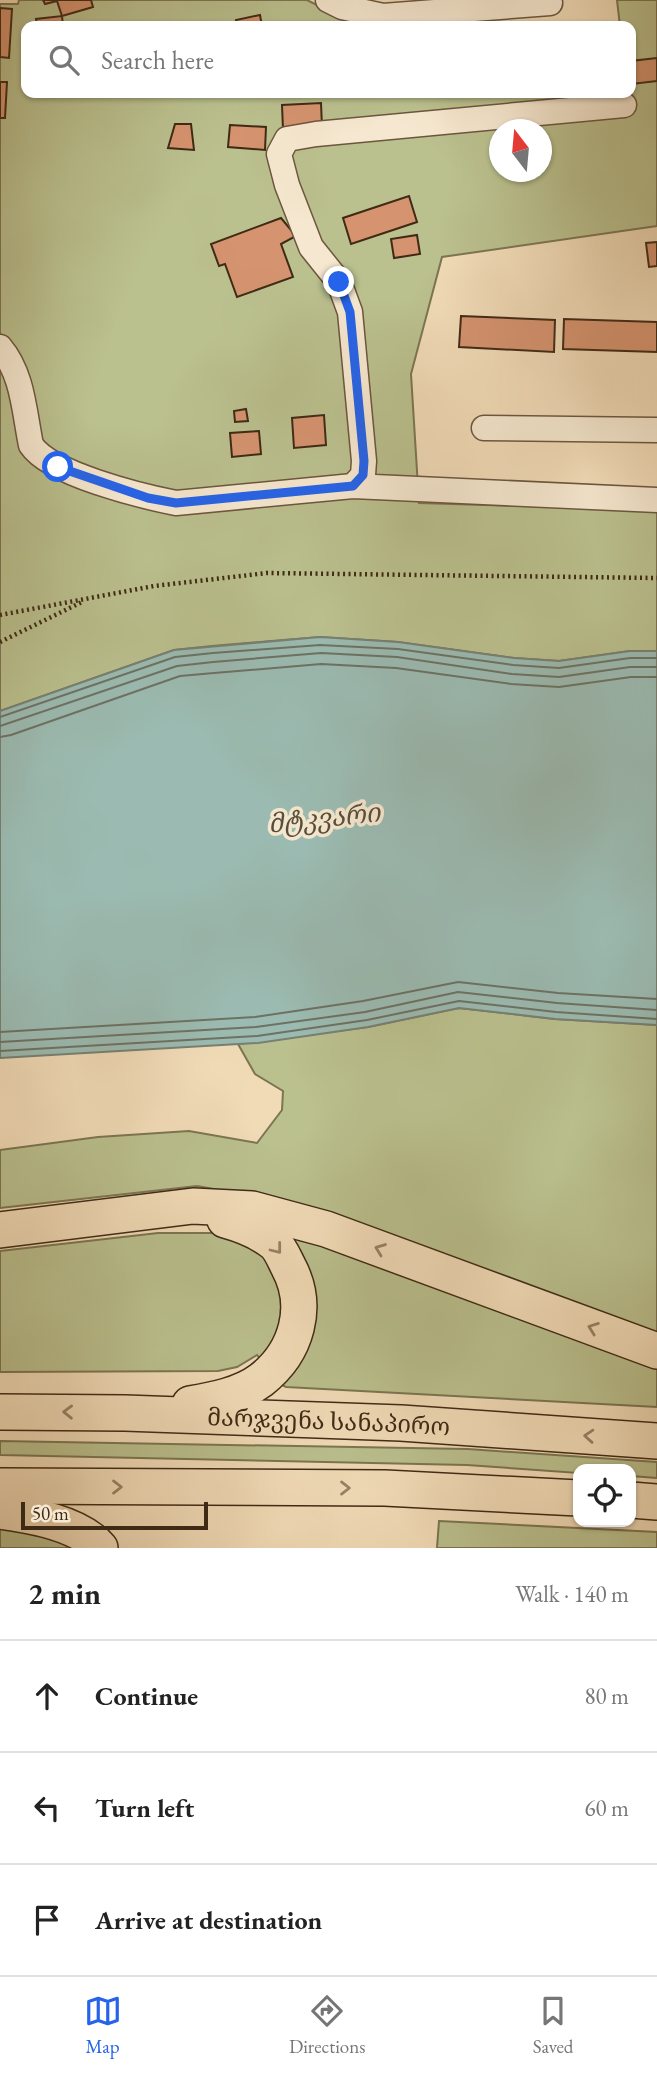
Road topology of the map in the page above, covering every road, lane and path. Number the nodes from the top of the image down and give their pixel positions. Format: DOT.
graph roads {
  1 [pos="328,0"];
  2 [pos="550,3"];
  3 [pos="624,105"];
  4 [pos="0,347"];
  5 [pos="484,428"];
  6 [pos="657,430"];
  7 [pos="353,486"];
  8 [pos="657,500"];
  9 [pos="657,578"];
  10 [pos="92,598"];
  11 [pos="0,615"];
  12 [pos="0,642"];
  13 [pos="145,1211"];
  14 [pos="0,1230"];
  15 [pos="657,1351"];
  16 [pos="0,1412"];
  17 [pos="125,1413"];
  18 [pos="657,1441"];
  19 [pos="0,1486"];
  20 [pos="573,1498"];
  21 [pos="636,1500"];
  22 [pos="657,1502"];
  23 [pos="0,1511"];
  24 [pos="100,1548"];
  1 -- 2 [label="lane"];
  3 -- 7 [label="lane"];
  4 -- 7 [label="lane"];
  5 -- 6 [label="lane"];
  7 -- 8 [label="lane"];
  9 -- 10 [label="path"];
  10 -- 11 [label="path"];
  10 -- 12 [label="path"];
  13 -- 14 [label="highway"];
  15 -- 13 [label="highway, one-way"];
  13 -- 17 [label="highway, one-way"];
  17 -- 16 [label="highway, მარჯვენა სანაპირო, one-way"];
  18 -- 17 [label="highway, მარჯვენა სანაპირო, one-way"];
  19 -- 20 [label="highway, one-way"];
  21 -- 22 [label="highway"];
  23 -- 24 [label="highway"];
}
